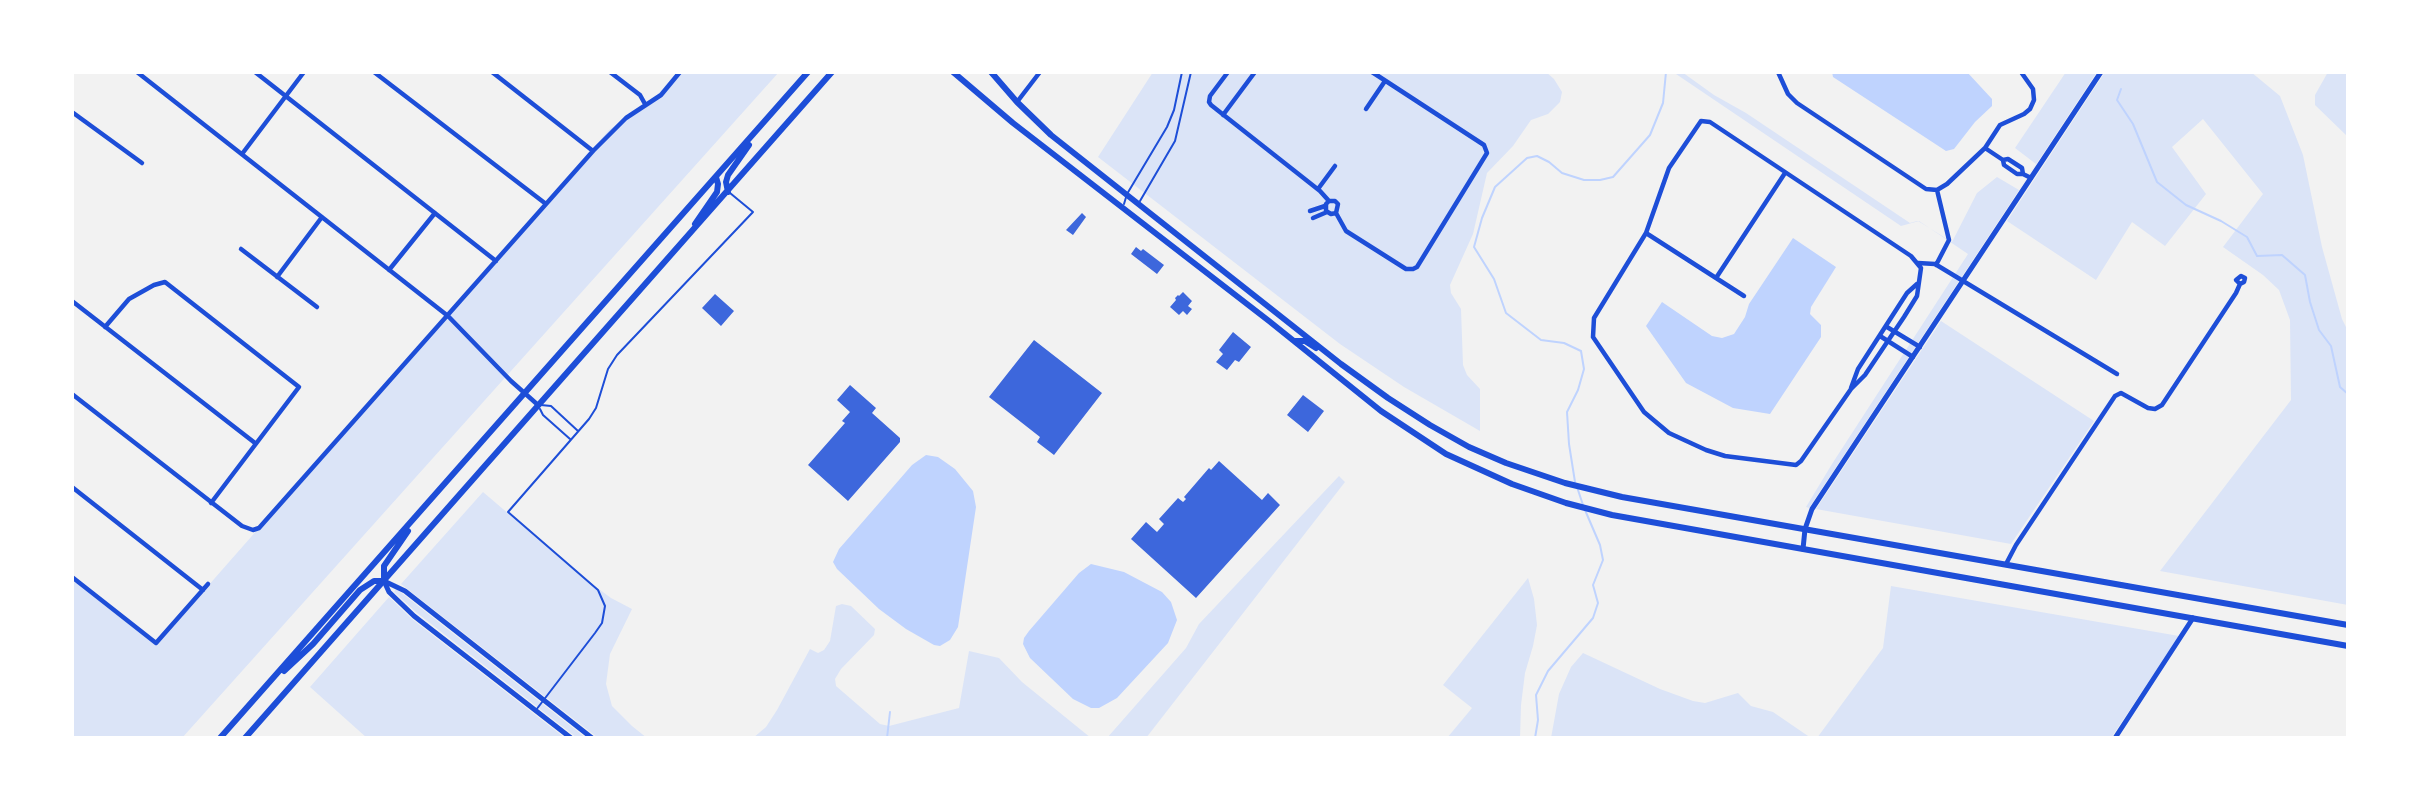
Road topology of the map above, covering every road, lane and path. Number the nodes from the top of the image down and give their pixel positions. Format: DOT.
graph roads {
  1 [pos="137,72"];
  2 [pos="255,72"];
  3 [pos="304,72"];
  4 [pos="374,72"];
  5 [pos="492,72"];
  6 [pos="610,72"];
  7 [pos="680,72"];
  8 [pos="808,72"];
  9 [pos="832,72"];
  10 [pos="953,72"];
  11 [pos="991,72"];
  12 [pos="1040,72"];
  13 [pos="1182,72"];
  14 [pos="1191,72"];
  15 [pos="1228,72"];
  16 [pos="1255,72"];
  17 [pos="1372,72"];
  18 [pos="1778,72"];
  19 [pos="2021,72"];
  20 [pos="2101,72"];
  21 [pos="1385,80"];
  22 [pos="285,96"];
  23 [pos="1017,102"];
  24 [pos="645,104"];
  25 [pos="1366,109"];
  26 [pos="72,112"];
  27 [pos="1223,115"];
  28 [pos="766,120"];
  29 [pos="1986,148"];
  30 [pos="593,151"];
  31 [pos="242,154"];
  32 [pos="142,163"];
  33 [pos="1335,166"];
  34 [pos="1785,173"];
  35 [pos="716,177"];
  36 [pos="2031,178"];
  37 [pos="1318,189"];
  38 [pos="1937,190"];
  39 [pos="728,192"];
  40 [pos="1126,194"];
  41 [pos="1327,203"];
  42 [pos="546,204"];
  43 [pos="1139,204"];
  44 [pos="1123,207"];
  45 [pos="1310,211"];
  46 [pos="1328,212"];
  47 [pos="435,213"];
  48 [pos="1336,213"];
  49 [pos="322,217"];
  50 [pos="1313,218"];
  51 [pos="1646,233"];
  52 [pos="683,243"];
  53 [pos="241,249"];
  54 [pos="496,261"];
  55 [pos="1919,263"];
  56 [pos="1936,265"];
  57 [pos="389,270"];
  58 [pos="277,277"];
  59 [pos="1716,278"];
  60 [pos="1964,280"];
  61 [pos="1917,283"];
  62 [pos="2240,284"];
  63 [pos="1744,296"];
  64 [pos="72,301"];
  65 [pos="1901,302"];
  66 [pos="317,307"];
  67 [pos="1910,307"];
  68 [pos="448,316"];
  69 [pos="105,327"];
  70 [pos="1887,327"];
  71 [pos="1894,331"];
  72 [pos="1880,336"];
  73 [pos="1295,341"];
  74 [pos="1888,341"];
  75 [pos="1920,346"];
  76 [pos="1913,357"];
  77 [pos="1864,360"];
  78 [pos="1872,366"];
  79 [pos="2117,374"];
  80 [pos="1375,389"];
  81 [pos="1851,389"];
  82 [pos="525,393"];
  83 [pos="72,394"];
  84 [pos="539,405"];
  85 [pos="579,431"];
  86 [pos="571,440"];
  87 [pos="255,443"];
  88 [pos="72,487"];
  89 [pos="211,503"];
  90 [pos="423,509"];
  91 [pos="1805,529"];
  92 [pos="1803,549"];
  93 [pos="2006,564"];
  94 [pos="72,577"];
  95 [pos="384,581"];
  96 [pos="208,584"];
  97 [pos="203,590"];
  98 [pos="2193,618"];
  99 [pos="2348,625"];
  100 [pos="2348,646"];
  101 [pos="256,697"];
  102 [pos="543,700"];
  103 [pos="536,711"];
  104 [pos="220,738"];
  105 [pos="245,738"];
  106 [pos="571,738"];
  107 [pos="592,738"];
  108 [pos="2115,738"];
  1 -- 31 [label="street"];
  2 -- 22 [label="street"];
  3 -- 22 [label="street"];
  4 -- 42 [label="street"];
  5 -- 30 [label="street"];
  6 -- 24 [label="street"];
  7 -- 24 [label="street"];
  8 -- 28 [label="main road"];
  9 -- 39 [label="main road"];
  10 -- 44 [label="main road"];
  11 -- 23 [label="main road"];
  12 -- 23 [label="street"];
  13 -- 40 [label="lane"];
  14 -- 43 [label="lane"];
  15 -- 27 [label="street"];
  16 -- 27 [label="street"];
  17 -- 21 [label="street"];
  18 -- 38 [label="street"];
  19 -- 29 [label="street"];
  20 -- 36 [label="street"];
  21 -- 25 [label="street"];
  21 -- 48 [label="street"];
  22 -- 31 [label="street"];
  22 -- 47 [label="street"];
  23 -- 40 [label="main road"];
  24 -- 30 [label="street"];
  26 -- 32 [label="street"];
  27 -- 37 [label="street"];
  28 -- 35 [label="main road"];
  28 -- 39 [label="main road"];
  29 -- 36 [label="street"];
  29 -- 38 [label="street"];
  30 -- 42 [label="street"];
  31 -- 49 [label="street"];
  33 -- 37 [label="street"];
  34 -- 51 [label="street"];
  34 -- 55 [label="street"];
  34 -- 59 [label="street"];
  35 -- 52 [label="main road"];
  35 -- 82 [label="main road"];
  36 -- 60 [label="street"];
  37 -- 41 [label="street"];
  38 -- 56 [label="street"];
  39 -- 52 [label="main road"];
  39 -- 85 [label="lane"];
  40 -- 43 [label="main road"];
  40 -- 44 [label="lane"];
  41 -- 45 [label="street"];
  41 -- 46 [label="street"];
  41 -- 48 [label="street"];
  42 -- 54 [label="street"];
  43 -- 80 [label="main road"];
  44 -- 73 [label="main road"];
  46 -- 48 [label="street"];
  46 -- 50 [label="street"];
  47 -- 54 [label="street"];
  47 -- 57 [label="street"];
  49 -- 57 [label="street"];
  49 -- 58 [label="street"];
  51 -- 59 [label="street"];
  51 -- 81 [label="street"];
  52 -- 84 [label="main road"];
  53 -- 58 [label="street"];
  54 -- 68 [label="street"];
  55 -- 56 [label="street"];
  55 -- 61 [label="street"];
  56 -- 60 [label="street"];
  57 -- 68 [label="street"];
  58 -- 66 [label="street"];
  59 -- 63 [label="street"];
  60 -- 75 [label="street"];
  60 -- 79 [label="street"];
  61 -- 65 [label="street"];
  61 -- 67 [label="street"];
  62 -- 93 [label="street"];
  64 -- 69 [label="street"];
  65 -- 67 [label="street"];
  65 -- 70 [label="street"];
  67 -- 71 [label="street"];
  68 -- 82 [label="street"];
  68 -- 89 [label="street"];
  69 -- 87 [label="street"];
  69 -- 87 [label="street"];
  70 -- 71 [label="street"];
  70 -- 72 [label="street"];
  71 -- 74 [label="street"];
  71 -- 75 [label="street"];
  72 -- 74 [label="street"];
  72 -- 77 [label="street"];
  73 -- 80 [label="main road"];
  73 -- 92 [label="main road"];
  74 -- 76 [label="street"];
  74 -- 78 [label="street"];
  75 -- 76 [label="street"];
  76 -- 91 [label="street"];
  77 -- 78 [label="street"];
  77 -- 81 [label="street"];
  78 -- 81 [label="street"];
  80 -- 91 [label="main road"];
  82 -- 84 [label="street"];
  82 -- 90 [label="main road"];
  83 -- 89 [label="street"];
  84 -- 85 [label="lane"];
  84 -- 86 [label="lane"];
  84 -- 95 [label="main road"];
  85 -- 86 [label="lane"];
  86 -- 102 [label="lane"];
  87 -- 89 [label="street"];
  88 -- 97 [label="street"];
  90 -- 95 [label="main road"];
  90 -- 101 [label="main road"];
  91 -- 92 [label="street"];
  91 -- 93 [label="main road"];
  92 -- 98 [label="main road"];
  93 -- 99 [label="main road"];
  94 -- 97 [label="street"];
  95 -- 101 [label="main road"];
  95 -- 102 [label="street"];
  95 -- 103 [label="street"];
  95 -- 105 [label="main road"];
  96 -- 97 [label="street"];
  98 -- 100 [label="main road"];
  98 -- 108 [label="street"];
  101 -- 104 [label="main road"];
  102 -- 103 [label="lane"];
  102 -- 107 [label="street"];
  103 -- 106 [label="street"];
}
